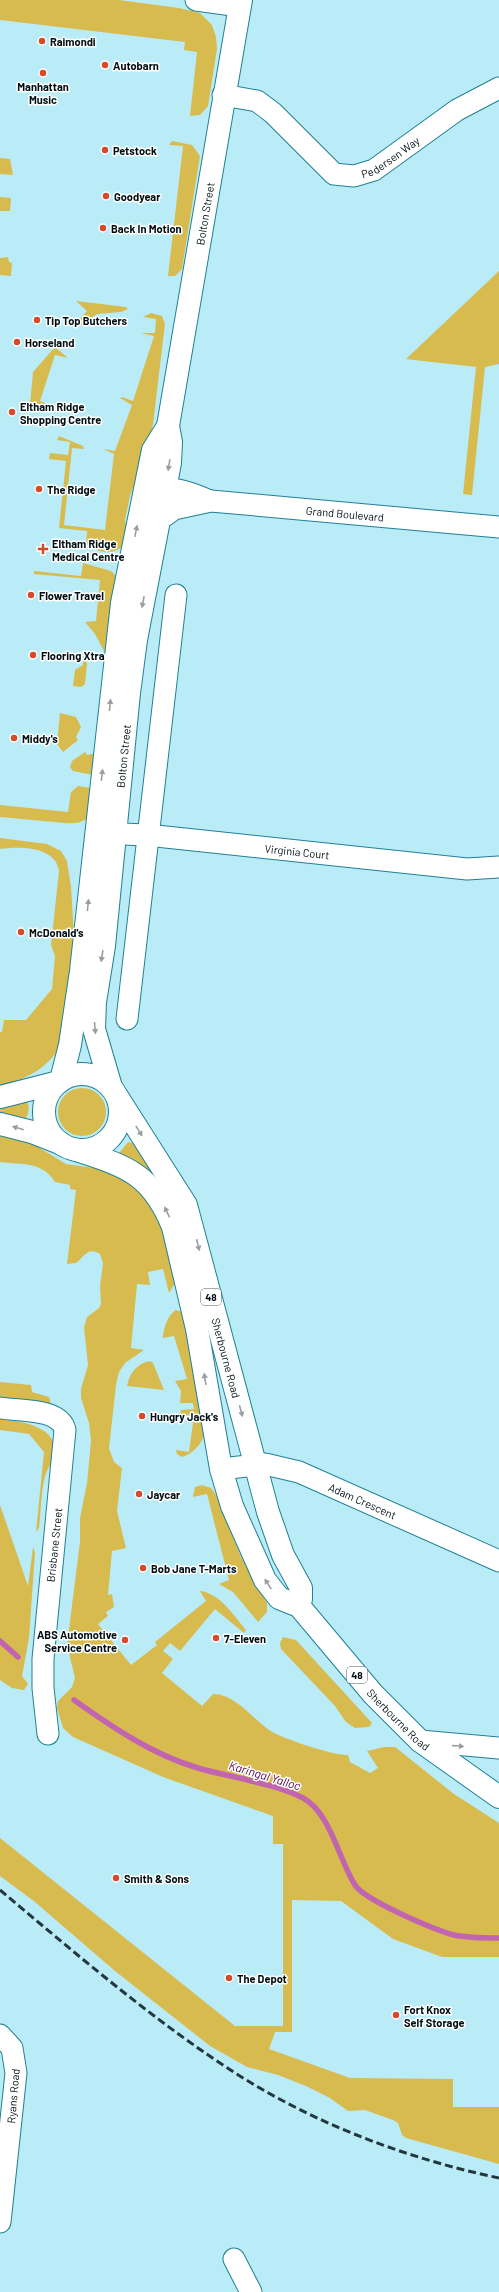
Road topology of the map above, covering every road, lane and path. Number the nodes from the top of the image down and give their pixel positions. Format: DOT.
graph roads {
  1 [pos="196,0"];
  2 [pos="241,3"];
  3 [pos="499,88"];
  4 [pos="224,95"];
  5 [pos="168,426"];
  6 [pos="165,489"];
  7 [pos="143,496"];
  8 [pos="210,501"];
  9 [pos="159,520"];
  10 [pos="493,523"];
  11 [pos="176,595"];
  12 [pos="105,833"];
  13 [pos="146,835"];
  14 [pos="499,867"];
  15 [pos="127,1019"];
  16 [pos="60,1081"];
  17 [pos="115,1092"];
  18 [pos="0,1097"];
  19 [pos="0,1124"];
  20 [pos="67,1146"];
  21 [pos="0,1408"];
  22 [pos="256,1463"];
  23 [pos="221,1469"];
  24 [pos="499,1561"];
  25 [pos="299,1606"];
  26 [pos="48,1734"];
  27 [pos="420,1741"];
  28 [pos="499,1748"];
  29 [pos="499,1797"];
  30 [pos="4,2040"];
  31 [pos="0,2222"];
  32 [pos="234,2260"];
  33 [pos="251,2292"];
  1 -- 2 [label="street"];
  2 -- 4 [label="main road, Bolton Street"];
  3 -- 4 [label="street, Pedersen Way"];
  4 -- 5 [label="main road, Bolton Street"];
  5 -- 6 [label="main road, Bolton Street, one-way"];
  5 -- 7 [label="main road, Bolton Street"];
  6 -- 7 [label="street, Grand Boulevard"];
  6 -- 8 [label="street, Grand Boulevard"];
  6 -- 9 [label="main road, Bolton Street"];
  12 -- 7 [label="main road, Bolton Street, one-way"];
  8 -- 9 [label="street, Grand Boulevard"];
  8 -- 10 [label="street, Grand Boulevard"];
  9 -- 12 [label="main road, Bolton Street, one-way"];
  11 -- 13 [label="street"];
  12 -- 13 [label="street, Virginia Court"];
  16 -- 12 [label="main road, Bolton Street, one-way"];
  12 -- 17 [label="main road, Bolton Street, one-way"];
  13 -- 14 [label="street, Virginia Court"];
  13 -- 15 [label="street"];
  16 -- 17 [label="main road, 48"];
  16 -- 18 [label="main road, 48"];
  16 -- 20 [label="main road"];
  17 -- 20 [label="main road, 48"];
  17 -- 22 [label="main road, Sherbourne Road / 48, one-way"];
  20 -- 19 [label="main road, 48, one-way"];
  23 -- 20 [label="main road, Sherbourne Road / 48, one-way"];
  21 -- 26 [label="street, Brisbane Street"];
  22 -- 23 [label="street, Adam Crescent"];
  22 -- 24 [label="street, Adam Crescent"];
  22 -- 25 [label="main road, Sherbourne Road / 48"];
  25 -- 23 [label="main road, Sherbourne Road / 48, one-way"];
  25 -- 27 [label="main road, Sherbourne Road / 48"];
  27 -- 28 [label="street, one-way"];
  27 -- 29 [label="main road, Sherbourne Road / 48"];
  30 -- 31 [label="street, Ryans Road"];
  32 -- 33 [label="street"];
}
